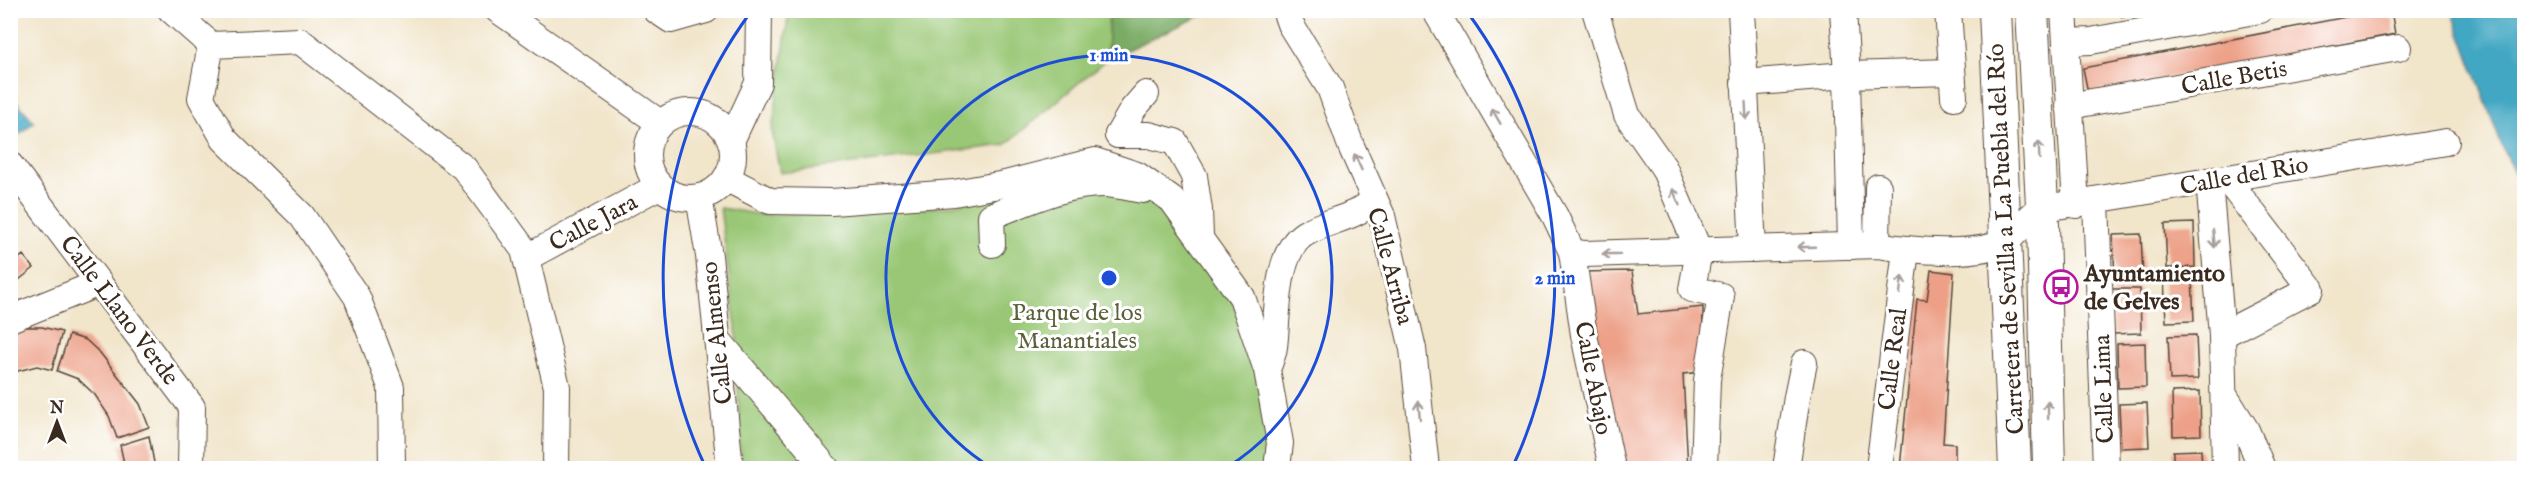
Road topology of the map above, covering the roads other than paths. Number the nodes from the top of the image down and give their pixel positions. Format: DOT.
graph roads {
  1 [pos="171,10"];
  2 [pos="498,10"];
  3 [pos="656,10"];
  4 [pos="759,10"];
  5 [pos="1285,10"];
  6 [pos="1435,10"];
  7 [pos="1595,10"];
  8 [pos="1742,10"];
  9 [pos="1843,10"];
  10 [pos="1948,10"];
  11 [pos="1995,10"];
  12 [pos="2032,10"];
  13 [pos="2064,10"];
  14 [pos="2260,10"];
  15 [pos="705,11"];
  16 [pos="2066,42"];
  17 [pos="211,45"];
  18 [pos="2398,48"];
  19 [pos="1847,75"];
  20 [pos="1744,83"];
  21 [pos="1146,94"];
  22 [pos="2069,106"];
  23 [pos="660,123"];
  24 [pos="731,141"];
  25 [pos="2446,142"];
  26 [pos="10,165"];
  27 [pos="726,178"];
  28 [pos="2217,179"];
  29 [pos="659,186"];
  30 [pos="1878,187"];
  31 [pos="699,197"];
  32 [pos="1172,200"];
  33 [pos="1374,200"];
  34 [pos="2086,203"];
  35 [pos="2042,209"];
  36 [pos="1200,237"];
  37 [pos="2005,241"];
  38 [pos="992,244"];
  39 [pos="1877,245"];
  40 [pos="1851,246"];
  41 [pos="1753,249"];
  42 [pos="1906,250"];
  43 [pos="1699,251"];
  44 [pos="1572,252"];
  45 [pos="526,258"];
  46 [pos="99,283"];
  47 [pos="10,319"];
  48 [pos="2222,335"];
  49 [pos="717,339"];
  50 [pos="1804,363"];
  51 [pos="1267,370"];
  52 [pos="2223,394"];
  53 [pos="191,468"];
  54 [pos="392,468"];
  55 [pos="556,468"];
  56 [pos="730,468"];
  57 [pos="826,468"];
  58 [pos="1278,468"];
  59 [pos="1426,468"];
  60 [pos="1612,468"];
  61 [pos="1704,468"];
  62 [pos="1786,468"];
  63 [pos="1879,468"];
  64 [pos="2015,468"];
  65 [pos="2049,468"];
  66 [pos="2106,468"];
  67 [pos="2225,468"];
  68 [pos="2262,468"];
  1 -- 17 [label="street"];
  2 -- 23 [label="street"];
  3 -- 15 [label="street"];
  4 -- 24 [label="street"];
  33 -- 5 [label="street, Calle Arriba, one-way"];
  44 -- 6 [label="street, Calle Abajo, one-way"];
  43 -- 7 [label="street, one-way"];
  8 -- 20 [label="street"];
  9 -- 19 [label="street"];
  10 -- 19 [label="street"];
  11 -- 37 [label="main road, Carretera de Sevilla a La Puebla del Río"];
  35 -- 12 [label="main road, Carretera de Sevilla a La Puebla del Río, one-way"];
  13 -- 16 [label="street, Calle Lima"];
  14 -- 16 [label="street"];
  16 -- 22 [label="street, Calle Lima"];
  17 -- 45 [label="street"];
  17 -- 54 [label="street"];
  18 -- 22 [label="street, Calle Betis"];
  19 -- 20 [label="street"];
  19 -- 40 [label="street"];
  20 -- 41 [label="street, one-way"];
  21 -- 36 [label="street"];
  22 -- 34 [label="street, Calle Lima"];
  23 -- 24 [label="street"];
  23 -- 29 [label="street"];
  24 -- 27 [label="street"];
  25 -- 28 [label="street, Calle del Rio"];
  26 -- 46 [label="street, Calle Llano Verde"];
  27 -- 31 [label="street"];
  27 -- 32 [label="street"];
  28 -- 34 [label="street, Calle del Rio"];
  28 -- 48 [label="street, one-way"];
  28 -- 48 [label="street"];
  29 -- 31 [label="street"];
  29 -- 45 [label="street, Calle Jara"];
  30 -- 39 [label="street"];
  31 -- 49 [label="street, Calle Almenso"];
  32 -- 36 [label="street"];
  32 -- 38 [label="street"];
  33 -- 51 [label="street"];
  59 -- 33 [label="street, Calle Arriba, one-way"];
  34 -- 35 [label="street, Calle del Rio"];
  34 -- 66 [label="street, Calle Lima"];
  35 -- 37 [label="street"];
  65 -- 35 [label="main road, Carretera de Sevilla a La Puebla del Río, one-way"];
  36 -- 51 [label="street"];
  37 -- 42 [label="street"];
  37 -- 64 [label="main road, Carretera de Sevilla a La Puebla del Río"];
  39 -- 40 [label="street"];
  39 -- 42 [label="street"];
  40 -- 41 [label="street, one-way"];
  41 -- 43 [label="street"];
  63 -- 42 [label="street, Calle Real, one-way"];
  43 -- 44 [label="street, one-way"];
  43 -- 61 [label="street"];
  44 -- 60 [label="street, Calle Abajo"];
  45 -- 55 [label="street"];
  46 -- 47 [label="street"];
  46 -- 53 [label="street, Calle Llano Verde"];
  48 -- 52 [label="street"];
  49 -- 56 [label="street, Calle Almenso"];
  49 -- 57 [label="street"];
  50 -- 62 [label="street"];
  51 -- 58 [label="street"];
  52 -- 67 [label="street"];
  52 -- 68 [label="street"];
}
